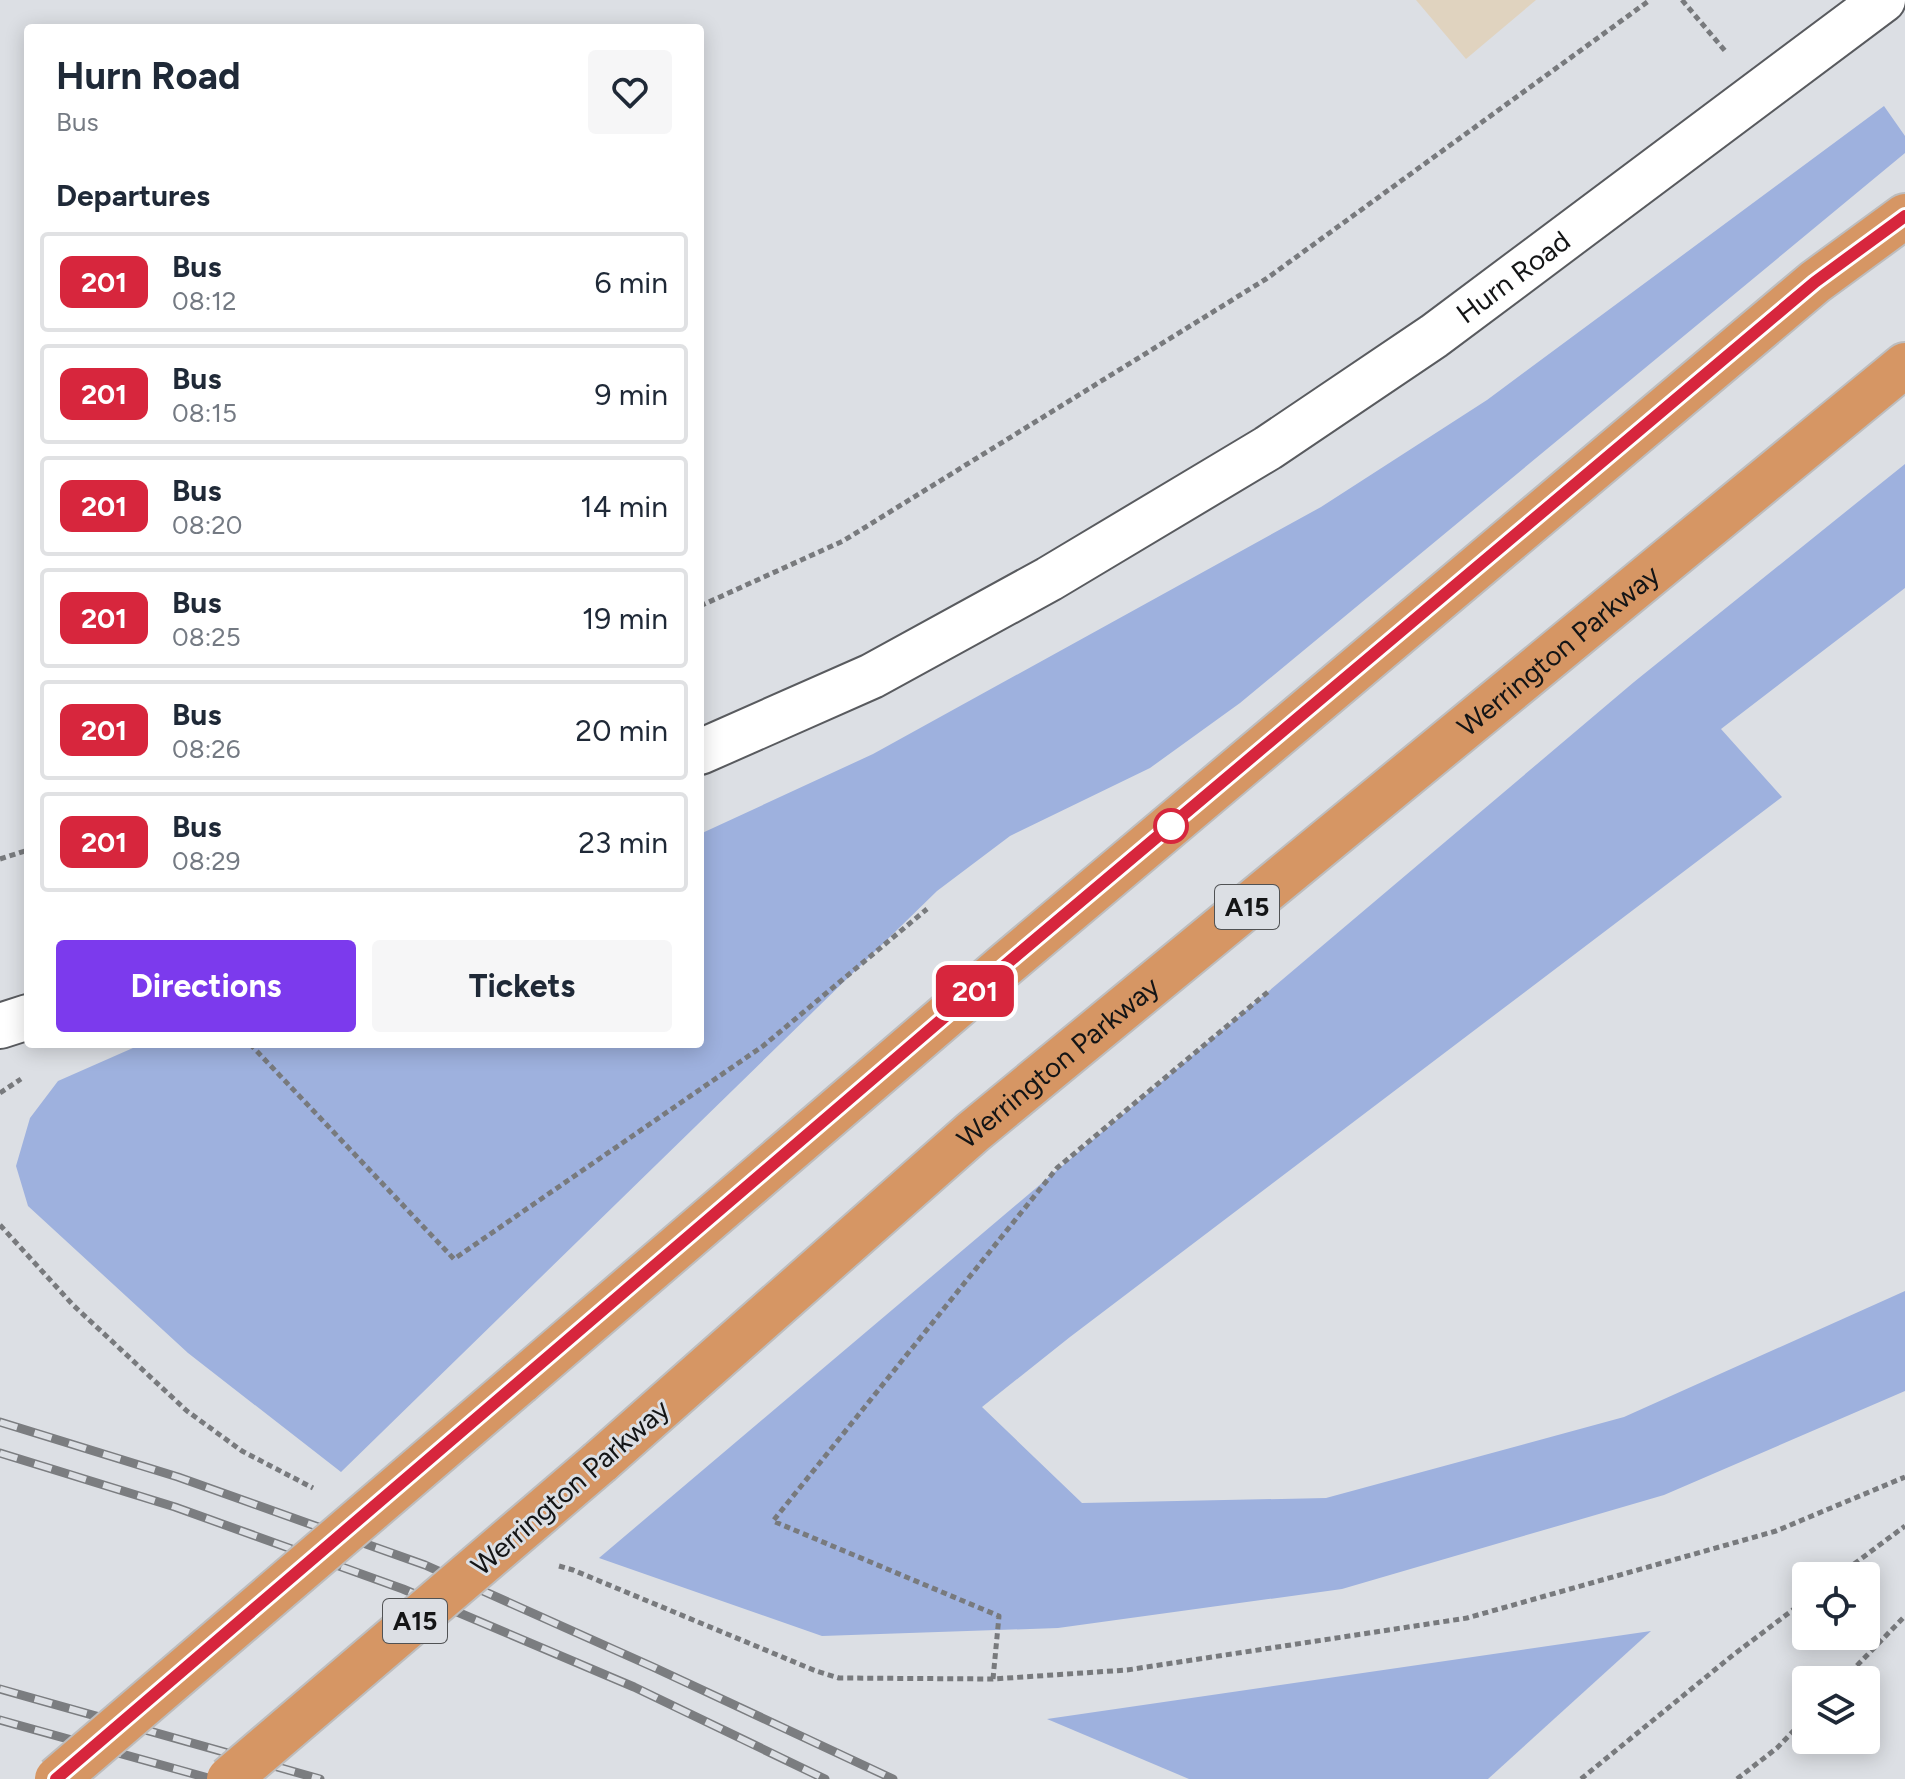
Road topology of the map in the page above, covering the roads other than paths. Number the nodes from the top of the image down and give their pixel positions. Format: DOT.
graph roads {
  1 [pos="1883,0"];
  2 [pos="1905,216"];
  3 [pos="1905,365"];
  4 [pos="704,750"];
  5 [pos="24,1018"];
  6 [pos="0,1026"];
  7 [pos="57,1779"];
  8 [pos="229,1779"];
  1 -- 4 [label="street, Hurn Road"];
  2 -- 7 [label="highway, bridge"];
  3 -- 8 [label="highway, Werrington Parkway / A15, bridge"];
  5 -- 6 [label="street"];
}
